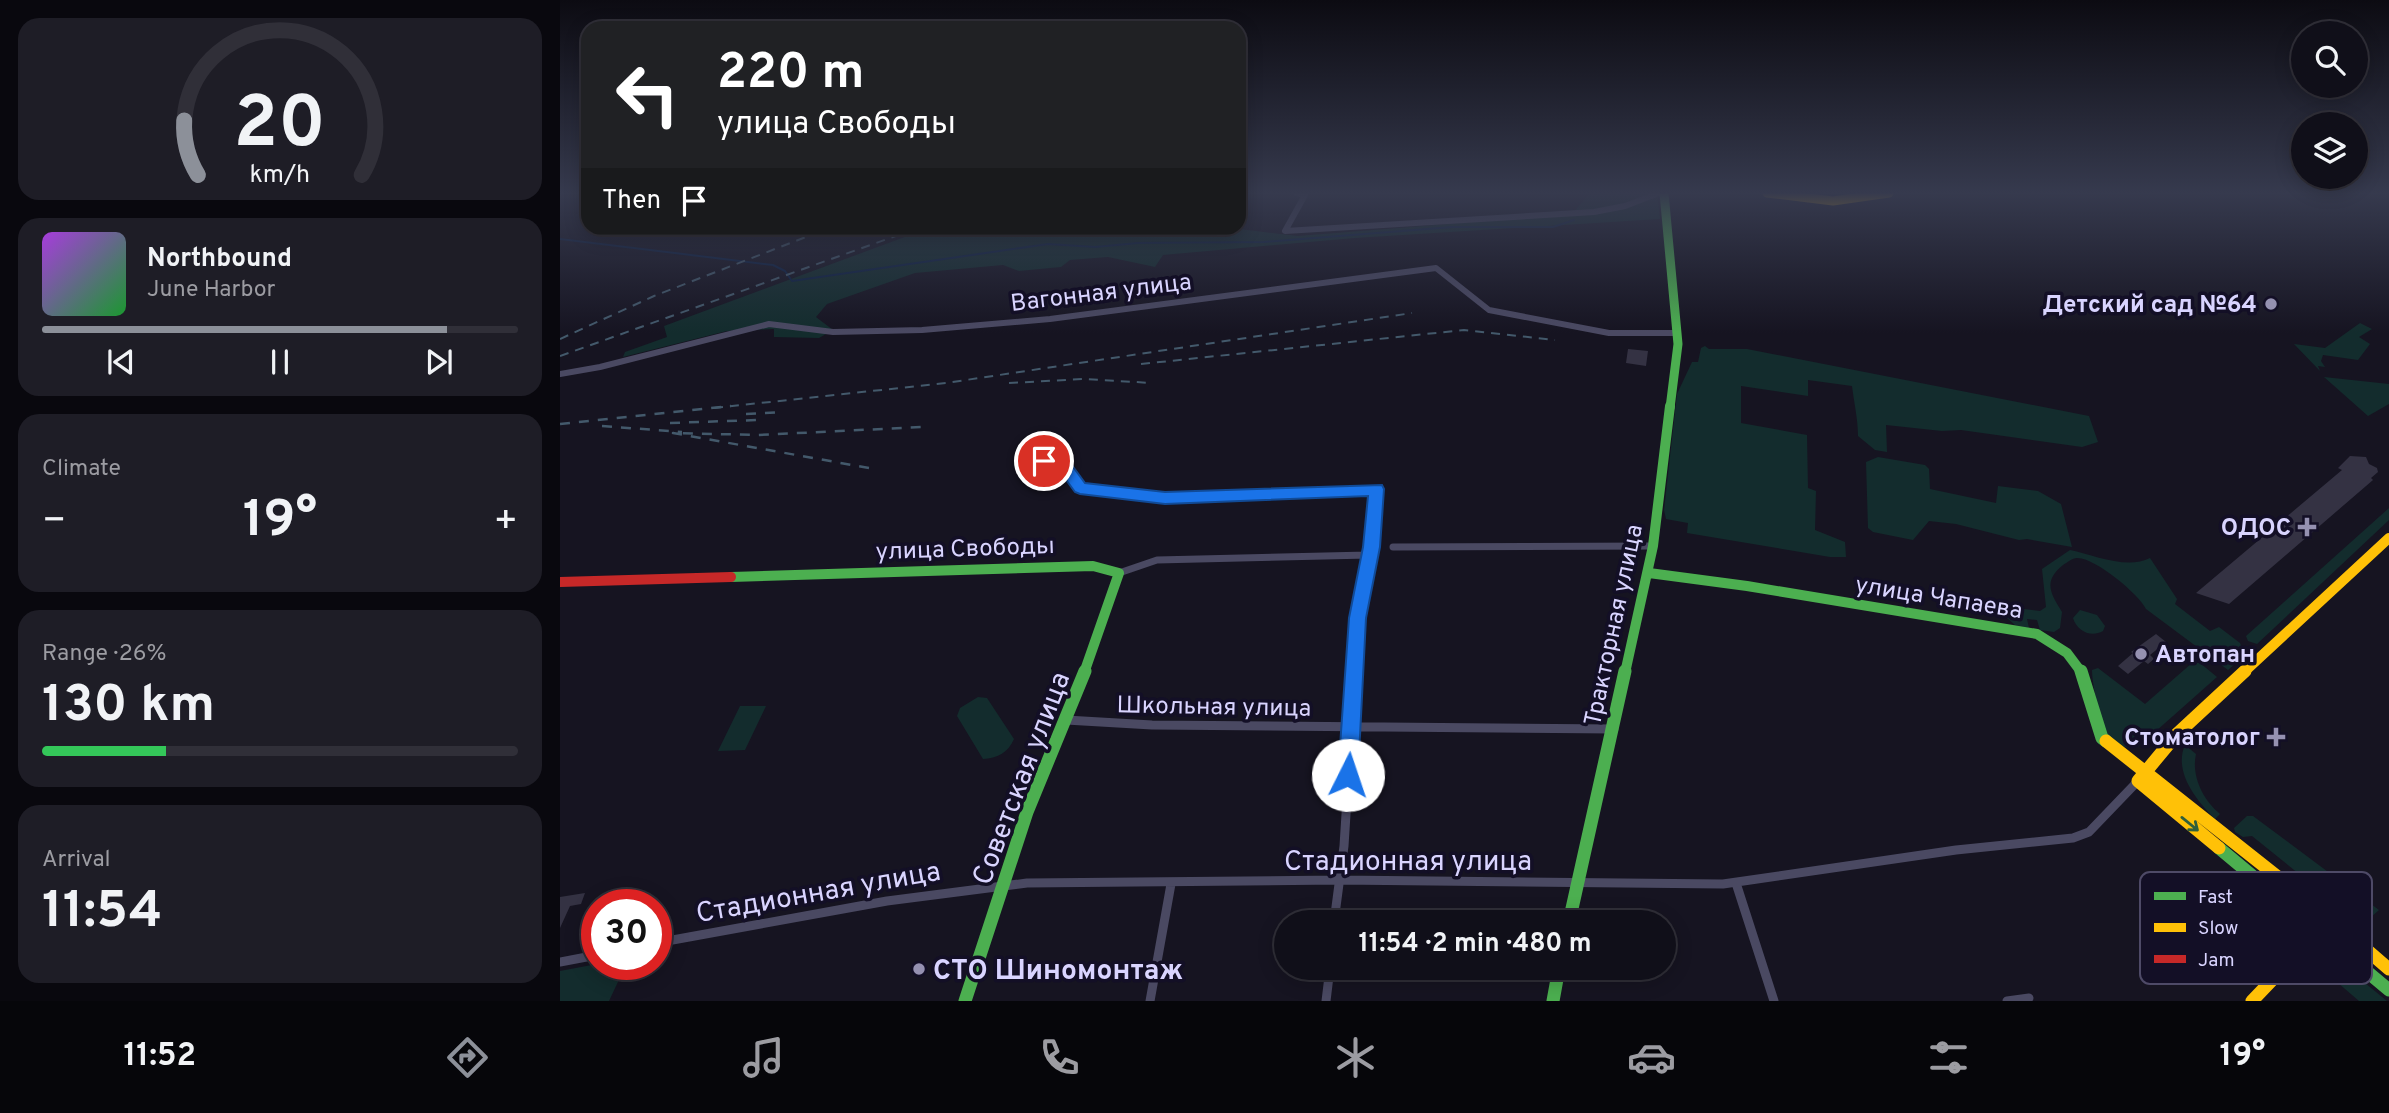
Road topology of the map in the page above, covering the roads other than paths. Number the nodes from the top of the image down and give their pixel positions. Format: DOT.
graph roads {
  1 [pos="1666,240"];
  2 [pos="1677,332"];
  3 [pos="560,374"];
  4 [pos="1044,461"];
  5 [pos="2389,538"];
  6 [pos="1653,546"];
  7 [pos="1393,547"];
  8 [pos="1368,555"];
  9 [pos="1119,573"];
  10 [pos="1648,573"];
  11 [pos="560,582"];
  12 [pos="1066,720"];
  13 [pos="1351,727"];
  14 [pos="1614,729"];
  15 [pos="2147,772"];
  16 [pos="2138,781"];
  17 [pos="2249,872"];
  18 [pos="2273,872"];
  19 [pos="1339,880"];
  20 [pos="1736,883"];
  21 [pos="1171,884"];
  22 [pos="1577,884"];
  23 [pos="1003,885"];
  24 [pos="1336,910"];
  25 [pos="1572,910"];
  26 [pos="672,940"];
  27 [pos="2372,954"];
  28 [pos="581,958"];
  29 [pos="560,962"];
  30 [pos="2389,969"];
  31 [pos="2372,975"];
  32 [pos="1328,980"];
  33 [pos="1557,980"];
  34 [pos="2268,984"];
  35 [pos="2389,990"];
  36 [pos="2029,998"];
  37 [pos="965,1001"];
  38 [pos="1150,1001"];
  39 [pos="1326,1001"];
  40 [pos="1553,1001"];
  41 [pos="1774,1001"];
  42 [pos="2007,1001"];
  43 [pos="2252,1001"];
  1 -- 2 [label="main road, Тракторная улица"];
  2 -- 3 [label="street, Вагонная улица"];
  2 -- 6 [label="main road, Тракторная улица"];
  4 -- 8 [label="street"];
  5 -- 15 [label="main road"];
  6 -- 7 [label="street"];
  6 -- 10 [label="main road, Тракторная улица"];
  8 -- 9 [label="street"];
  8 -- 13 [label="street"];
  9 -- 11 [label="main road, улица Свободы"];
  9 -- 12 [label="main road, Советская улица"];
  10 -- 14 [label="main road, Тракторная улица"];
  10 -- 15 [label="main road, улица Чапаева"];
  12 -- 13 [label="street, Школьная улица"];
  12 -- 23 [label="main road, Советская улица"];
  13 -- 14 [label="street, Школьная улица"];
  13 -- 19 [label="street"];
  14 -- 22 [label="main road, Тракторная улица"];
  15 -- 16 [label="main road"];
  15 -- 18 [label="main road, улица Чапаева"];
  16 -- 17 [label="main road, one-way"];
  16 -- 20 [label="street, Стадионная улица"];
  19 -- 21 [label="street, Стадионная улица"];
  19 -- 22 [label="street, Стадионная улица"];
  19 -- 24 [label="street"];
  20 -- 22 [label="street, Стадионная улица"];
  20 -- 41 [label="street"];
  21 -- 23 [label="street, Стадионная улица"];
  21 -- 38 [label="street"];
  22 -- 25 [label="main road, Тракторная улица"];
  23 -- 26 [label="street, Стадионная улица"];
  23 -- 37 [label="main road, Советская улица"];
  27 -- 30 [label="main road, улица Чапаева"];
  28 -- 29 [label="street"];
  31 -- 35 [label="main road"];
  32 -- 39 [label="street"];
  33 -- 40 [label="main road"];
  34 -- 43 [label="main road"];
  36 -- 42 [label="street"];
}
